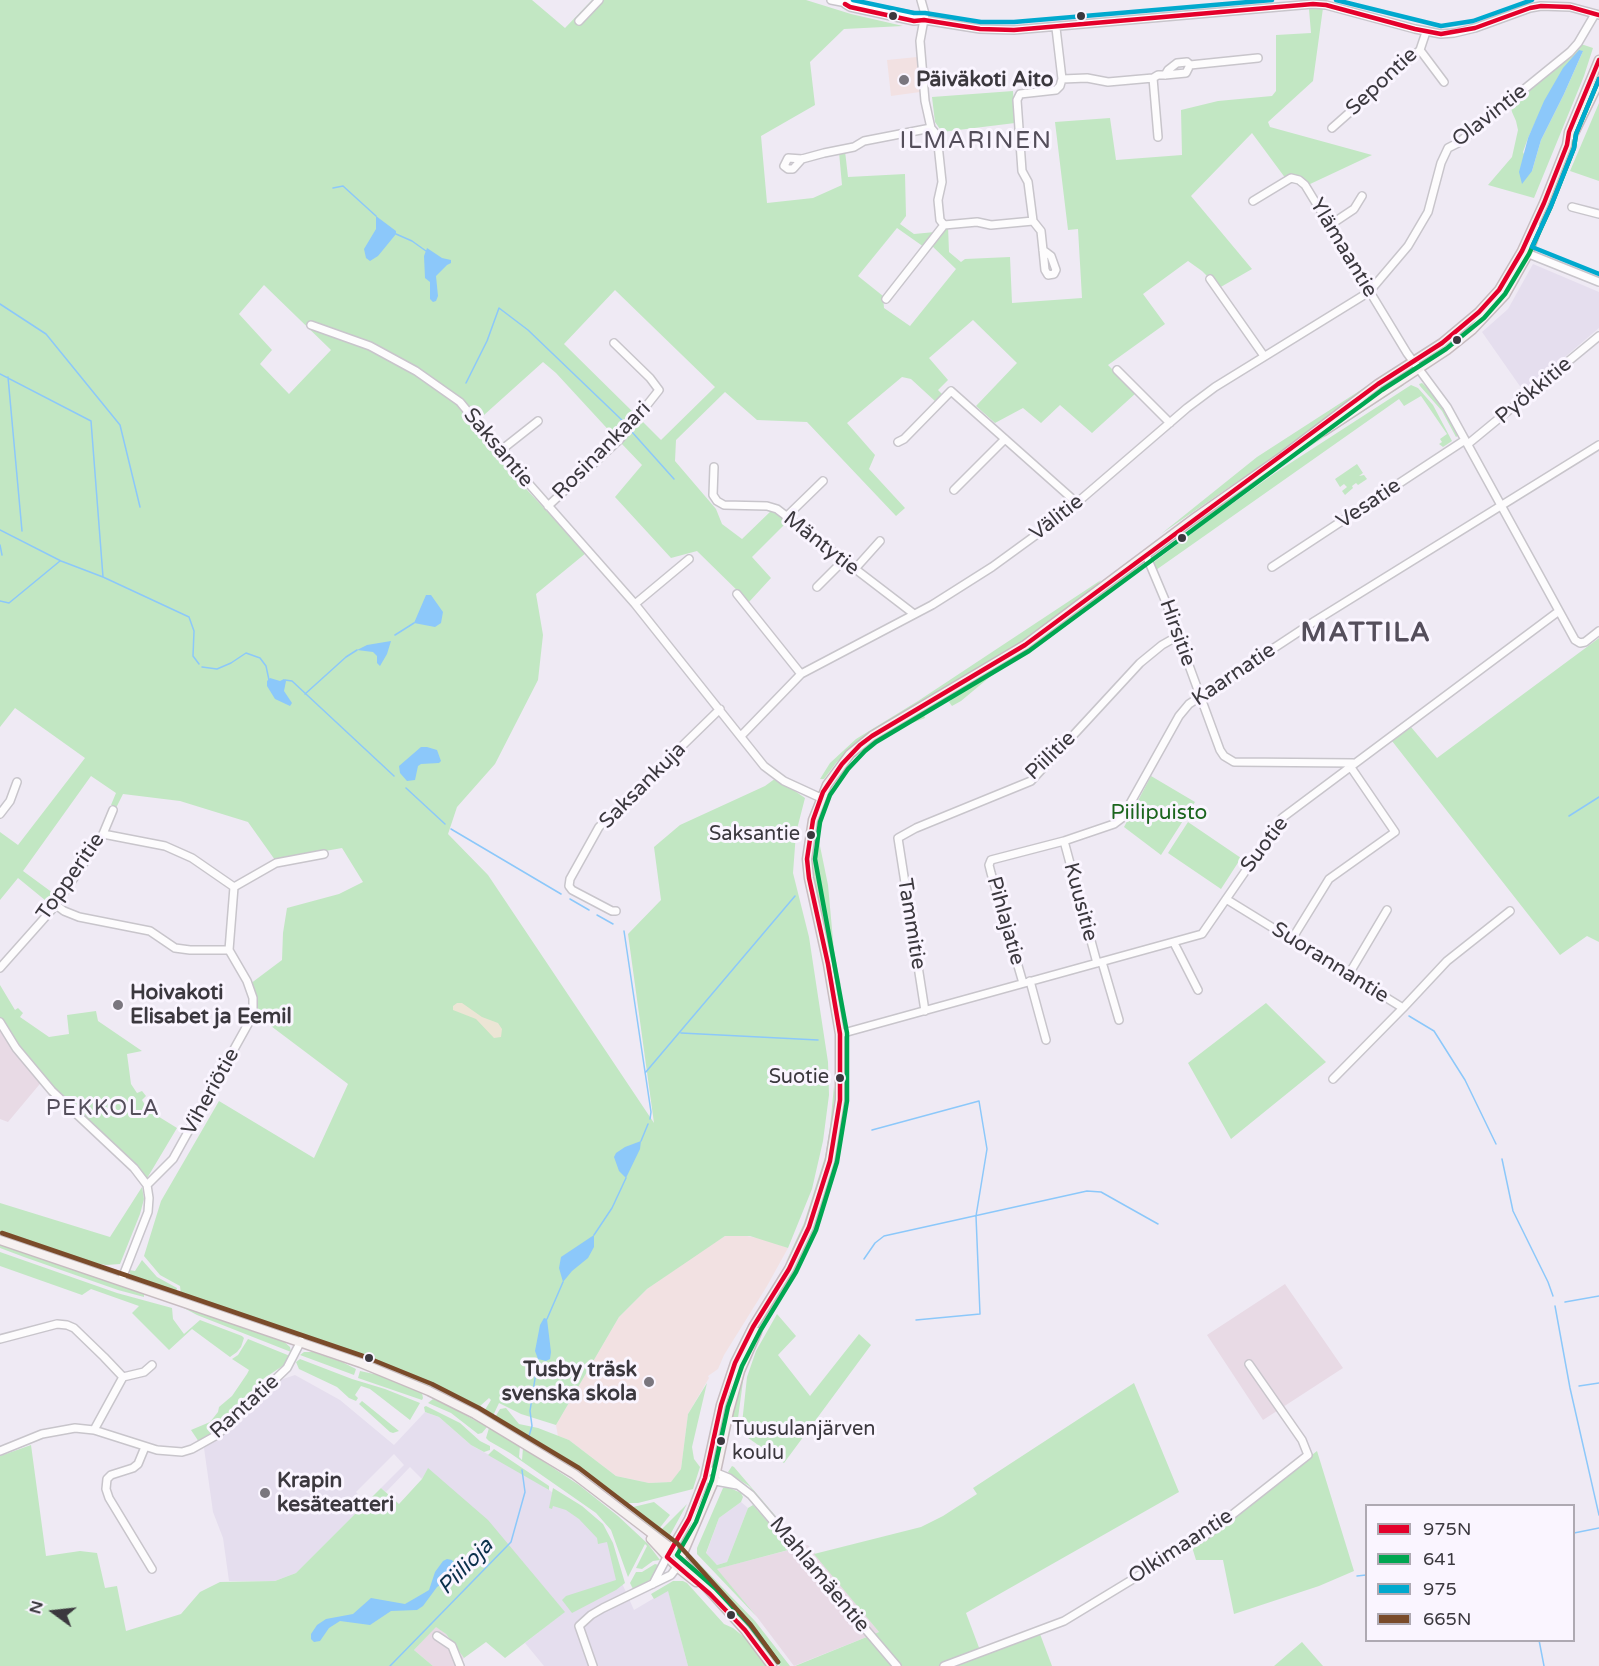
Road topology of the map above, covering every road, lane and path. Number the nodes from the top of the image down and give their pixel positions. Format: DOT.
graph roads {
  1 [pos="599,0"];
  2 [pos="831,0"];
  3 [pos="921,0"];
  4 [pos="1526,0"];
  5 [pos="845,2"];
  6 [pos="1530,8"];
  7 [pos="1597,14"];
  8 [pos="924,20"];
  9 [pos="579,21"];
  10 [pos="1056,28"];
  11 [pos="1426,32"];
  12 [pos="1420,50"];
  13 [pos="1258,58"];
  14 [pos="1599,60"];
  15 [pos="1153,78"];
  16 [pos="1062,79"];
  17 [pos="1444,82"];
  18 [pos="1599,82"];
  19 [pos="930,128"];
  20 [pos="1332,128"];
  21 [pos="1158,137"];
  22 [pos="1567,145"];
  23 [pos="802,159"];
  24 [pos="1362,196"];
  25 [pos="1253,201"];
  26 [pos="1572,207"];
  27 [pos="1599,214"];
  28 [pos="1033,221"];
  29 [pos="944,225"];
  30 [pos="1330,225"];
  31 [pos="1043,250"];
  32 [pos="1525,253"];
  33 [pos="1210,279"];
  34 [pos="1599,282"];
  35 [pos="1369,292"];
  36 [pos="886,299"];
  37 [pos="311,325"];
  38 [pos="1599,336"];
  39 [pos="614,343"];
  40 [pos="1264,356"];
  41 [pos="1416,365"];
  42 [pos="1117,370"];
  43 [pos="538,421"];
  44 [pos="1170,423"];
  45 [pos="1005,439"];
  46 [pos="898,442"];
  47 [pos="1466,442"];
  48 [pos="1599,445"];
  49 [pos="500,452"];
  50 [pos="714,467"];
  51 [pos="823,481"];
  52 [pos="954,490"];
  53 [pos="1077,503"];
  54 [pos="1502,505"];
  55 [pos="548,506"];
  56 [pos="786,517"];
  57 [pos="880,541"];
  58 [pos="1146,555"];
  59 [pos="688,560"];
  60 [pos="843,561"];
  61 [pos="1272,567"];
  62 [pos="854,570"];
  63 [pos="817,587"];
  64 [pos="737,594"];
  65 [pos="635,604"];
  66 [pos="1559,611"];
  67 [pos="914,614"];
  68 [pos="1599,631"];
  69 [pos="1178,636"];
  70 [pos="801,674"];
  71 [pos="1200,696"];
  72 [pos="720,709"];
  73 [pos="741,736"];
  74 [pos="1352,765"];
  75 [pos="17,782"];
  76 [pos="821,798"];
  77 [pos="113,810"];
  78 [pos="0,814"];
  79 [pos="103,834"];
  80 [pos="898,838"];
  81 [pos="1064,841"];
  82 [pos="324,854"];
  83 [pos="991,860"];
  84 [pos="234,887"];
  85 [pos="1226,899"];
  86 [pos="56,905"];
  87 [pos="1387,910"];
  88 [pos="616,911"];
  89 [pos="1510,911"];
  90 [pos="1292,939"];
  91 [pos="1174,943"];
  92 [pos="229,950"];
  93 [pos="1099,962"];
  94 [pos="0,968"];
  95 [pos="1349,974"];
  96 [pos="1026,982"];
  97 [pos="1198,990"];
  98 [pos="1403,1008"];
  99 [pos="925,1011"];
  100 [pos="1119,1020"];
  101 [pos="0,1022"];
  102 [pos="840,1034"];
  103 [pos="1046,1040"];
  104 [pos="1333,1079"];
  105 [pos="147,1185"];
  106 [pos="0,1240"];
  107 [pos="121,1281"];
  108 [pos="770,1301"];
  109 [pos="0,1339"];
  110 [pos="301,1341"];
  111 [pos="1249,1364"];
  112 [pos="152,1365"];
  113 [pos="123,1377"];
  114 [pos="94,1430"];
  115 [pos="145,1447"];
  116 [pos="0,1451"];
  117 [pos="706,1474"];
  118 [pos="716,1477"];
  119 [pos="670,1553"];
  120 [pos="680,1563"];
  121 [pos="152,1569"];
  122 [pos="652,1585"];
  123 [pos="437,1636"];
  124 [pos="460,1666"];
  125 [pos="592,1666"];
  126 [pos="772,1666"];
  127 [pos="897,1666"];
  128 [pos="944,1666"];
  1 -- 9 [label="street"];
  2 -- 5 [label="street"];
  3 -- 8 [label="street"];
  4 -- 6 [label="street"];
  5 -- 8 [label="street"];
  6 -- 7 [label="street, Sepontie"];
  6 -- 11 [label="street, Sepontie"];
  7 -- 35 [label="street, Olavintie"];
  8 -- 10 [label="street"];
  8 -- 19 [label="street"];
  10 -- 11 [label="street"];
  10 -- 16 [label="street"];
  11 -- 12 [label="street, Sepontie"];
  12 -- 17 [label="street"];
  12 -- 20 [label="street, Sepontie"];
  13 -- 15 [label="street"];
  14 -- 22 [label="main road"];
  15 -- 16 [label="street"];
  15 -- 21 [label="street"];
  16 -- 28 [label="street"];
  18 -- 22 [label="main road"];
  19 -- 23 [label="street"];
  19 -- 29 [label="street"];
  22 -- 32 [label="main road"];
  24 -- 30 [label="street"];
  25 -- 30 [label="street, Ylämaantie"];
  26 -- 27 [label="street"];
  28 -- 29 [label="street"];
  28 -- 31 [label="street"];
  29 -- 36 [label="street"];
  30 -- 35 [label="street, Ylämaantie"];
  32 -- 34 [label="street"];
  32 -- 41 [label="main road"];
  33 -- 40 [label="street"];
  35 -- 40 [label="street, Välitie"];
  35 -- 41 [label="street, Ylämaantie"];
  37 -- 49 [label="street, Saksantie"];
  38 -- 47 [label="street, Pyökkitie"];
  39 -- 55 [label="street, Rosinankaari"];
  40 -- 44 [label="street, Välitie"];
  41 -- 47 [label="street, Ylämaantie"];
  41 -- 58 [label="main road"];
  42 -- 44 [label="street"];
  43 -- 49 [label="street"];
  44 -- 53 [label="street, Välitie"];
  45 -- 46 [label="street"];
  45 -- 52 [label="street"];
  45 -- 53 [label="street"];
  47 -- 54 [label="street, Ylämaantie"];
  47 -- 61 [label="street, Vesatie"];
  48 -- 54 [label="street, Kaarnatie"];
  49 -- 55 [label="street, Saksantie"];
  50 -- 56 [label="street, Mäntytie"];
  51 -- 56 [label="street"];
  53 -- 67 [label="street, Välitie"];
  54 -- 66 [label="street, Ylämaantie"];
  54 -- 71 [label="street, Kaarnatie"];
  55 -- 65 [label="street, Saksantie"];
  56 -- 60 [label="street, Mäntytie"];
  57 -- 62 [label="street"];
  58 -- 69 [label="street, Hirsitie"];
  58 -- 76 [label="main road"];
  59 -- 65 [label="street"];
  60 -- 62 [label="street, Mäntytie"];
  60 -- 63 [label="street"];
  62 -- 67 [label="street, Mäntytie"];
  64 -- 70 [label="street"];
  65 -- 72 [label="street, Saksantie"];
  66 -- 68 [label="street, Ylämaantie"];
  66 -- 74 [label="street, Suotie"];
  67 -- 70 [label="street, Välitie"];
  69 -- 71 [label="street, Hirsitie"];
  69 -- 80 [label="street, Piilitie"];
  70 -- 73 [label="street, Välitie"];
  71 -- 74 [label="street, Hirsitie"];
  71 -- 81 [label="street, Kaarnatie"];
  72 -- 73 [label="street, Saksantie"];
  72 -- 88 [label="street, Saksankuja"];
  73 -- 76 [label="street, Saksantie"];
  74 -- 85 [label="street, Suotie"];
  74 -- 90 [label="street"];
  75 -- 78 [label="street"];
  76 -- 102 [label="main road"];
  77 -- 79 [label="street, Topperitie"];
  79 -- 84 [label="street"];
  79 -- 86 [label="street, Topperitie"];
  80 -- 99 [label="street, Tammitie"];
  81 -- 83 [label="street, Kaarnatie"];
  81 -- 93 [label="street, Kuusitie"];
  82 -- 84 [label="street"];
  83 -- 96 [label="street, Pihlajatie"];
  84 -- 92 [label="street"];
  85 -- 90 [label="street, Suorannantie"];
  85 -- 91 [label="street, Suotie"];
  86 -- 92 [label="street"];
  86 -- 94 [label="street, Topperitie"];
  87 -- 95 [label="street"];
  89 -- 98 [label="street, Suorannantie"];
  90 -- 95 [label="street, Suorannantie"];
  91 -- 93 [label="street, Suotie"];
  91 -- 97 [label="street"];
  92 -- 105 [label="street, Viheriötie"];
  93 -- 96 [label="street, Suotie"];
  93 -- 100 [label="street, Kuusitie"];
  95 -- 98 [label="street, Suorannantie"];
  96 -- 99 [label="street, Suotie"];
  96 -- 103 [label="street, Pihlajatie"];
  98 -- 104 [label="street"];
  99 -- 102 [label="street, Suotie"];
  101 -- 105 [label="street"];
  102 -- 108 [label="main road"];
  105 -- 107 [label="street"];
  106 -- 107 [label="main road"];
  107 -- 110 [label="main road"];
  108 -- 117 [label="main road"];
  108 -- 118 [label="main road"];
  109 -- 113 [label="street"];
  110 -- 115 [label="street, Rantatie"];
  110 -- 119 [label="main road"];
  111 -- 128 [label="street, Olkimaantie"];
  112 -- 113 [label="street"];
  113 -- 114 [label="street"];
  114 -- 115 [label="street, Rantatie"];
  114 -- 116 [label="street, Rantatie"];
  115 -- 121 [label="street"];
  117 -- 118 [label="street, Mahlamäentie"];
  117 -- 119 [label="main road"];
  118 -- 120 [label="main road"];
  118 -- 127 [label="street, Mahlamäentie"];
  119 -- 120 [label="main road"];
  119 -- 122 [label="street"];
  120 -- 122 [label="street"];
  120 -- 126 [label="main road"];
  122 -- 125 [label="street"];
  123 -- 124 [label="street"];
}
